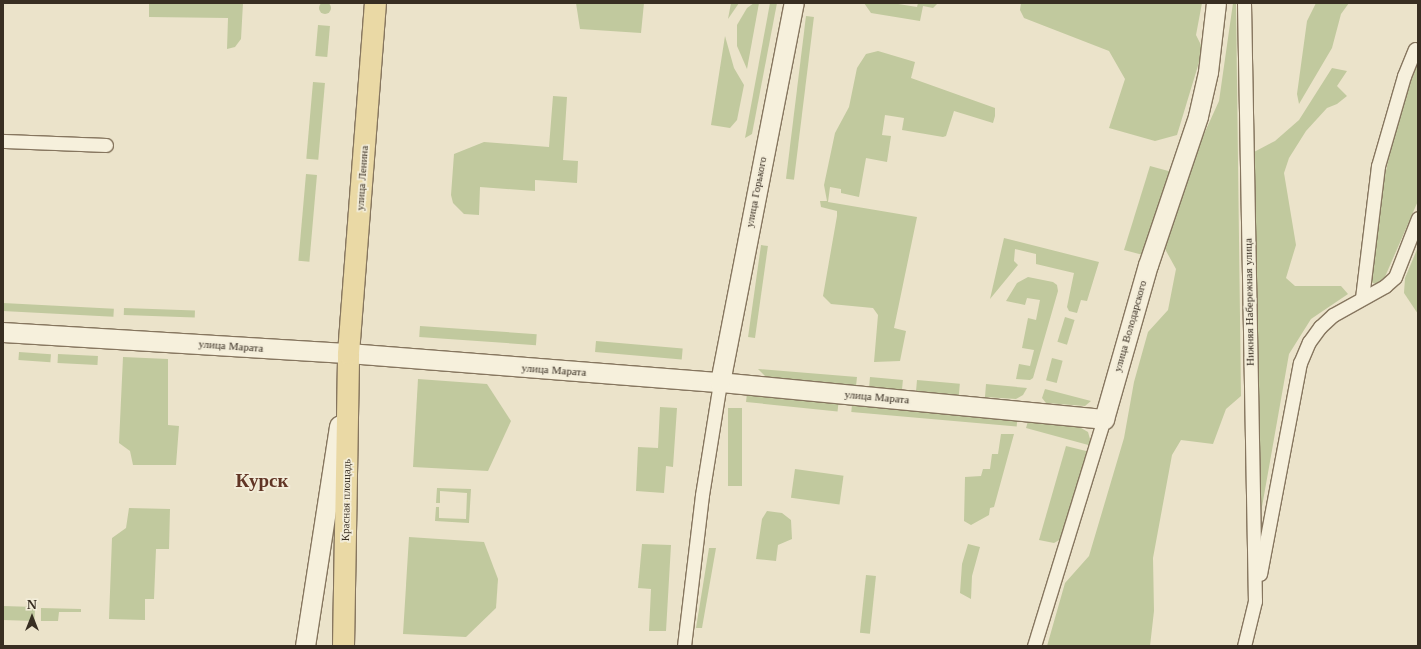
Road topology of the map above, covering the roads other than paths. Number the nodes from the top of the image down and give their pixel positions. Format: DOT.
graph roads {
  1 [pos="375,3"];
  2 [pos="794,3"];
  3 [pos="1216,3"];
  4 [pos="1244,3"];
  5 [pos="1415,49"];
  6 [pos="3,141"];
  7 [pos="106,145"];
  8 [pos="1418,218"];
  9 [pos="1362,298"];
  10 [pos="3,332"];
  11 [pos="348,353"];
  12 [pos="720,382"];
  13 [pos="1104,419"];
  14 [pos="1254,601"];
  15 [pos="305,646"];
  16 [pos="343,646"];
  17 [pos="684,646"];
  18 [pos="1034,646"];
  19 [pos="1244,646"];
  1 -- 11 [label="main road, улица Ленина"];
  2 -- 12 [label="street, улица Горького"];
  3 -- 13 [label="street, улица Володарского"];
  4 -- 14 [label="street, Нижняя Набережная улица"];
  5 -- 9 [label="street"];
  6 -- 7 [label="street"];
  8 -- 9 [label="street, Нижняя Набережная улица"];
  9 -- 14 [label="street, Нижняя Набережная улица"];
  10 -- 11 [label="street, улица Марата"];
  11 -- 12 [label="street, улица Марата"];
  11 -- 15 [label="street"];
  11 -- 16 [label="main road, Красная площадь"];
  12 -- 13 [label="street, улица Марата"];
  12 -- 17 [label="street"];
  13 -- 18 [label="street, улица Володарского"];
  14 -- 19 [label="street, Нижняя Набережная улица"];
}
